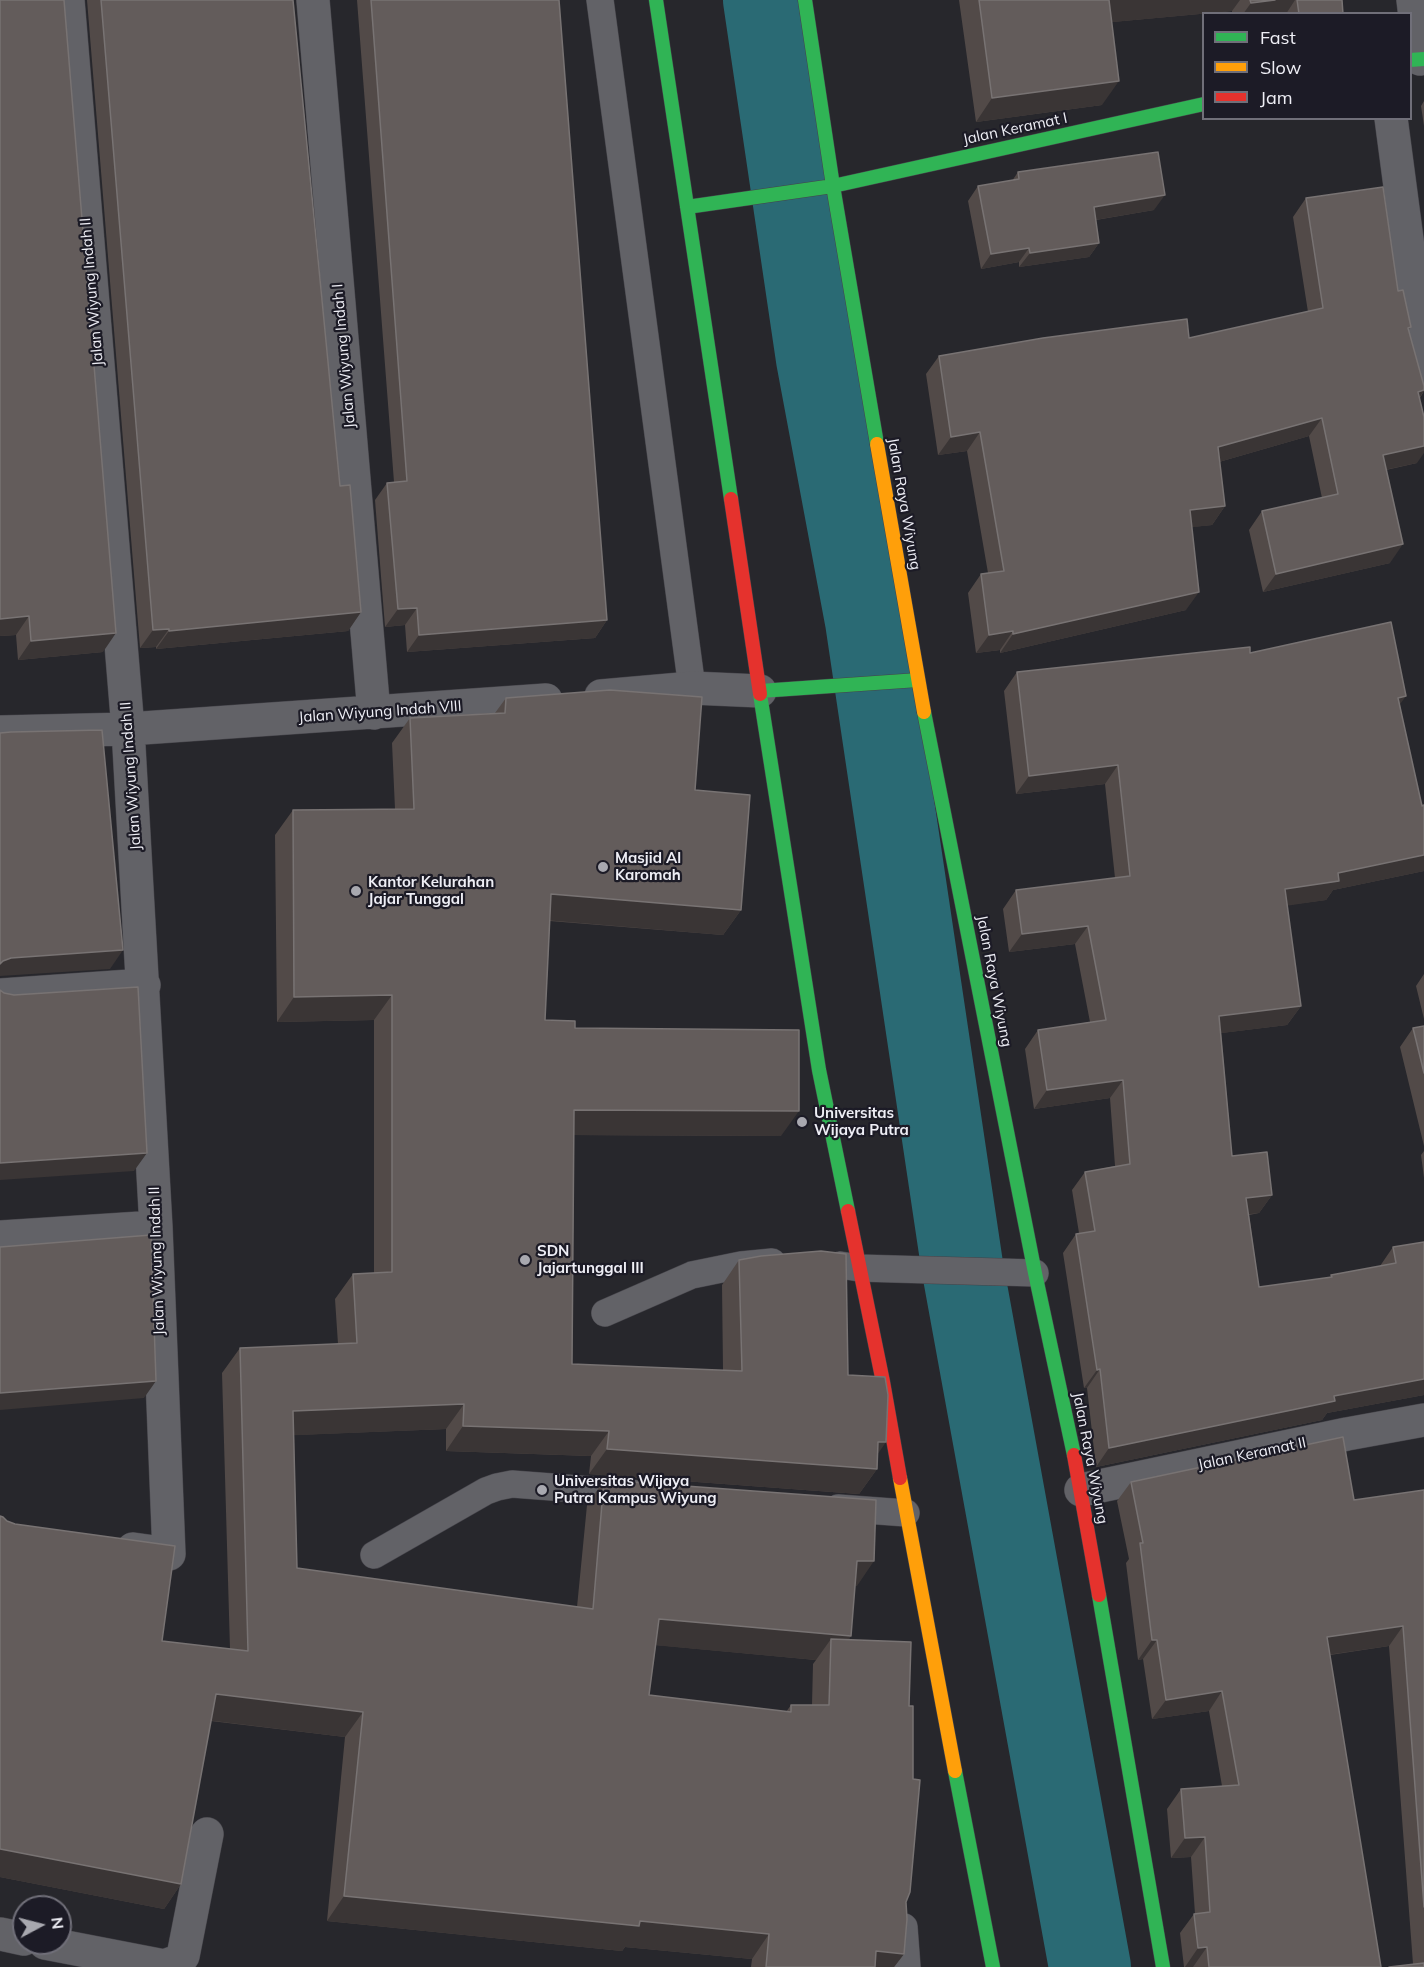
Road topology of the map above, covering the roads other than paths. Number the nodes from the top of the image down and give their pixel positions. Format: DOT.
graph roads {
  1 [pos="68,0"];
  2 [pos="313,0"];
  3 [pos="600,0"];
  4 [pos="656,0"];
  5 [pos="804,0"];
  6 [pos="1413,0"];
  7 [pos="1418,59"];
  8 [pos="1202,104"];
  9 [pos="1391,120"];
  10 [pos="833,186"];
  11 [pos="687,207"];
  12 [pos="1424,368"];
  13 [pos="918,680"];
  14 [pos="692,688"];
  15 [pos="766,691"];
  16 [pos="374,713"];
  17 [pos="128,729"];
  18 [pos="0,732"];
  19 [pos="144,985"];
  20 [pos="0,995"];
  21 [pos="156,1227"];
  22 [pos="0,1237"];
  23 [pos="859,1268"];
  24 [pos="1035,1273"];
  25 [pos="605,1313"];
  26 [pos="1424,1420"];
  27 [pos="1081,1490"];
  28 [pos="655,1495"];
  29 [pos="810,1506"];
  30 [pos="906,1513"];
  31 [pos="102,1545"];
  32 [pos="374,1555"];
  33 [pos="207,1834"];
  34 [pos="904,1927"];
  35 [pos="72,1948"];
  36 [pos="907,1967"];
  37 [pos="993,1967"];
  38 [pos="1163,1967"];
  1 -- 17 [label="street, Jalan Wiyung Indah II"];
  2 -- 16 [label="street, Jalan Wiyung Indah I"];
  3 -- 14 [label="lane"];
  4 -- 11 [label="main road"];
  5 -- 10 [label="main road, Jalan Raya Wiyung"];
  6 -- 7 [label="street"];
  8 -- 10 [label="main road, Jalan Keramat I"];
  9 -- 12 [label="street"];
  10 -- 11 [label="main road, Jalan Keramat I"];
  10 -- 13 [label="main road, Jalan Raya Wiyung"];
  11 -- 15 [label="main road"];
  13 -- 15 [label="main road"];
  13 -- 24 [label="main road, Jalan Raya Wiyung"];
  14 -- 15 [label="street, Jalan Wiyung Indah VIII"];
  14 -- 16 [label="street, Jalan Wiyung Indah VIII"];
  15 -- 23 [label="main road"];
  16 -- 17 [label="street, Jalan Wiyung Indah VIII"];
  17 -- 18 [label="street, Jalan Wiyung Indah VIII"];
  17 -- 19 [label="street, Jalan Wiyung Indah II"];
  19 -- 20 [label="street"];
  19 -- 21 [label="street, Jalan Wiyung Indah II"];
  21 -- 22 [label="street"];
  21 -- 31 [label="street, Jalan Wiyung Indah II"];
  23 -- 24 [label="lane"];
  23 -- 25 [label="lane"];
  23 -- 30 [label="main road"];
  24 -- 27 [label="main road, Jalan Raya Wiyung"];
  26 -- 27 [label="street, Jalan Keramat II"];
  27 -- 38 [label="main road, Jalan Raya Wiyung"];
  28 -- 32 [label="lane"];
  29 -- 30 [label="lane"];
  30 -- 37 [label="main road"];
  33 -- 35 [label="street"];
  34 -- 36 [label="lane"];
}
